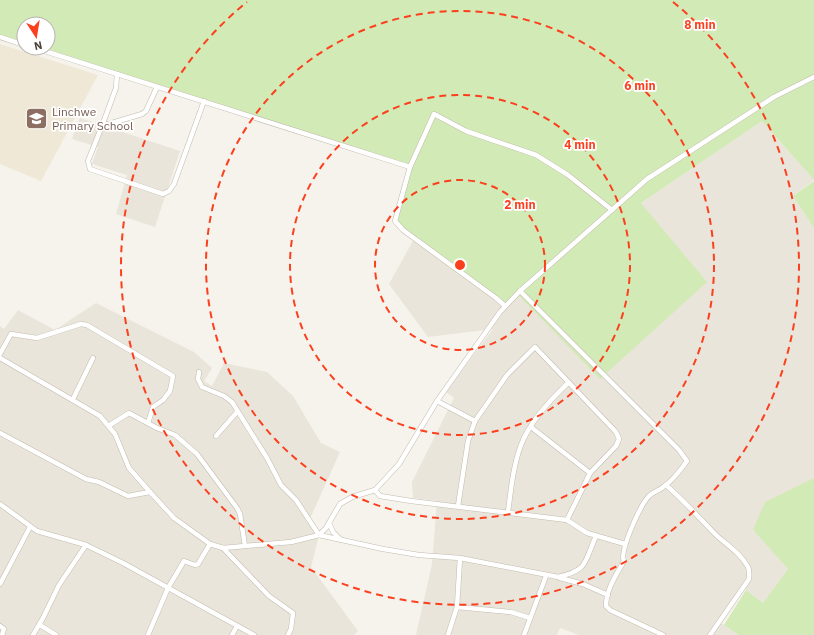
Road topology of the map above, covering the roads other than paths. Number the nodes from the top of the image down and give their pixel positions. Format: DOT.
graph roads {
  1 [pos="0,37"];
  2 [pos="16,42"];
  3 [pos="56,55"];
  4 [pos="117,74"];
  5 [pos="814,77"];
  6 [pos="157,87"];
  7 [pos="204,101"];
  8 [pos="102,126"];
  9 [pos="410,167"];
  10 [pos="612,210"];
  11 [pos="520,291"];
  12 [pos="505,306"];
  13 [pos="0,354"];
  14 [pos="0,358"];
  15 [pos="93,358"];
  16 [pos="199,372"];
  17 [pos="568,382"];
  18 [pos="73,399"];
  19 [pos="437,401"];
  20 [pos="238,412"];
  21 [pos="475,421"];
  22 [pos="148,423"];
  23 [pos="110,426"];
  24 [pos="531,427"];
  25 [pos="0,433"];
  26 [pos="216,436"];
  27 [pos="590,473"];
  28 [pos="666,485"];
  29 [pos="375,490"];
  30 [pos="150,492"];
  31 [pos="0,504"];
  32 [pos="458,506"];
  33 [pos="508,512"];
  34 [pos="567,520"];
  35 [pos="329,523"];
  36 [pos="30,527"];
  37 [pos="319,535"];
  38 [pos="596,536"];
  39 [pos="342,541"];
  40 [pos="210,544"];
  41 [pos="625,544"];
  42 [pos="86,545"];
  43 [pos="244,546"];
  44 [pos="223,548"];
  45 [pos="460,558"];
  46 [pos="546,576"];
  47 [pos="558,577"];
  48 [pos="0,584"];
  49 [pos="168,588"];
  50 [pos="608,595"];
  51 [pos="457,607"];
  52 [pos="530,618"];
  53 [pos="40,625"];
  54 [pos="0,626"];
  55 [pos="237,626"];
  56 [pos="2,635"];
  57 [pos="33,635"];
  58 [pos="56,635"];
  59 [pos="148,635"];
  60 [pos="232,635"];
  61 [pos="254,635"];
  62 [pos="288,635"];
  63 [pos="448,635"];
  64 [pos="524,635"];
  65 [pos="663,635"];
  66 [pos="710,635"];
  1 -- 2 [label="street"];
  3 -- 4 [label="street"];
  4 -- 6 [label="street"];
  4 -- 8 [label="street"];
  5 -- 10 [label="street"];
  6 -- 7 [label="street"];
  6 -- 8 [label="street"];
  7 -- 8 [label="street"];
  7 -- 9 [label="street"];
  9 -- 10 [label="street"];
  9 -- 12 [label="street"];
  10 -- 11 [label="street"];
  11 -- 12 [label="street"];
  11 -- 28 [label="street"];
  12 -- 19 [label="street"];
  13 -- 22 [label="street"];
  14 -- 18 [label="street"];
  15 -- 18 [label="street"];
  16 -- 20 [label="street"];
  17 -- 21 [label="street"];
  17 -- 24 [label="street"];
  17 -- 27 [label="street"];
  18 -- 23 [label="street"];
  19 -- 21 [label="street"];
  19 -- 29 [label="street"];
  20 -- 26 [label="street"];
  20 -- 37 [label="street"];
  21 -- 32 [label="street"];
  22 -- 23 [label="street"];
  22 -- 43 [label="street"];
  23 -- 30 [label="street"];
  24 -- 27 [label="street"];
  24 -- 33 [label="street"];
  25 -- 30 [label="street"];
  27 -- 34 [label="street"];
  28 -- 41 [label="street"];
  28 -- 66 [label="street"];
  29 -- 32 [label="street"];
  29 -- 35 [label="street"];
  30 -- 40 [label="street"];
  31 -- 36 [label="street"];
  32 -- 33 [label="street"];
  33 -- 34 [label="street"];
  34 -- 38 [label="street"];
  35 -- 37 [label="street"];
  35 -- 39 [label="street"];
  36 -- 42 [label="street"];
  36 -- 48 [label="street"];
  37 -- 39 [label="street"];
  37 -- 43 [label="street"];
  38 -- 41 [label="street"];
  38 -- 47 [label="street"];
  39 -- 45 [label="street"];
  40 -- 44 [label="street"];
  40 -- 49 [label="street"];
  41 -- 50 [label="street"];
  42 -- 49 [label="street"];
  42 -- 53 [label="street"];
  43 -- 44 [label="street"];
  44 -- 62 [label="street"];
  45 -- 46 [label="street"];
  45 -- 51 [label="street"];
  46 -- 47 [label="street"];
  46 -- 52 [label="street"];
  47 -- 50 [label="street"];
  49 -- 55 [label="street"];
  49 -- 59 [label="street"];
  50 -- 65 [label="street"];
  51 -- 52 [label="street"];
  51 -- 63 [label="street"];
  52 -- 64 [label="street"];
  53 -- 57 [label="street"];
  53 -- 58 [label="street"];
  54 -- 56 [label="street"];
  55 -- 60 [label="street"];
  55 -- 61 [label="street"];
}
